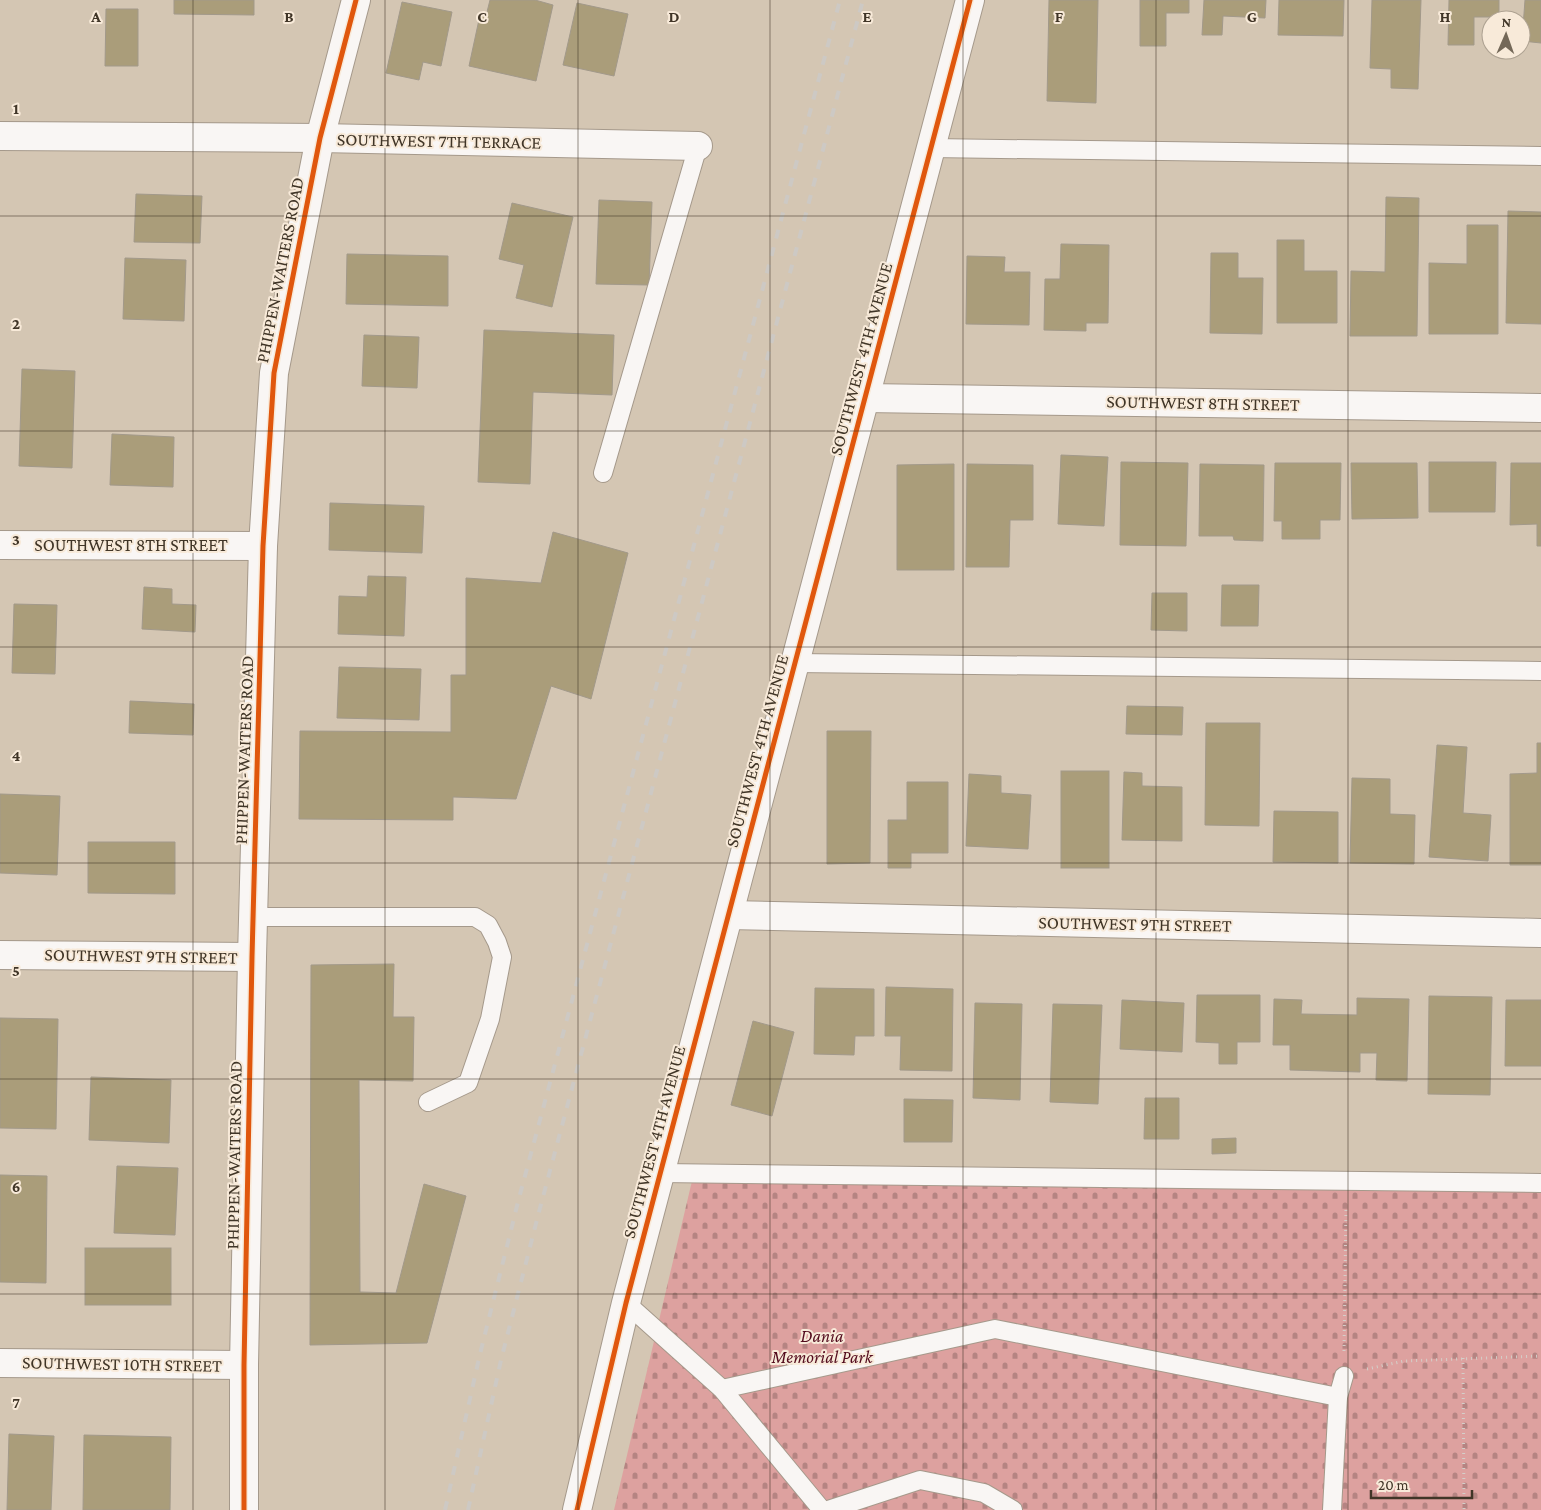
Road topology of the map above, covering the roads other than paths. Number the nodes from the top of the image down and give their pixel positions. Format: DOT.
graph roads {
  1 [pos="356,0"];
  2 [pos="970,0"];
  3 [pos="0,136"];
  4 [pos="320,138"];
  5 [pos="698,146"];
  6 [pos="931,148"];
  7 [pos="1541,156"];
  8 [pos="865,398"];
  9 [pos="1541,408"];
  10 [pos="603,473"];
  11 [pos="0,545"];
  12 [pos="263,546"];
  13 [pos="795,663"];
  14 [pos="1541,671"];
  15 [pos="729,914"];
  16 [pos="253,917"];
  17 [pos="1541,933"];
  18 [pos="0,955"];
  19 [pos="252,957"];
  20 [pos="428,1102"];
  21 [pos="660,1173"];
  22 [pos="1541,1183"];
  23 [pos="626,1303"];
  24 [pos="0,1363"];
  25 [pos="244,1365"];
  26 [pos="1344,1376"];
  27 [pos="722,1389"];
  28 [pos="1338,1397"];
  29 [pos="244,1510"];
  30 [pos="577,1510"];
  31 [pos="822,1510"];
  32 [pos="828,1510"];
  33 [pos="1013,1510"];
  34 [pos="1332,1510"];
  1 -- 4 [label="street, PHIPPEN-WAITERS ROAD"];
  2 -- 6 [label="street, SOUTHWEST 4TH AVENUE"];
  3 -- 4 [label="street, SOUTHWEST 7TH TERRACE"];
  4 -- 5 [label="street, SOUTHWEST 7TH TERRACE"];
  4 -- 12 [label="street, PHIPPEN-WAITERS ROAD"];
  5 -- 10 [label="lane"];
  6 -- 7 [label="lane"];
  6 -- 8 [label="street, SOUTHWEST 4TH AVENUE"];
  8 -- 9 [label="street, SOUTHWEST 8TH STREET"];
  8 -- 13 [label="street, SOUTHWEST 4TH AVENUE"];
  11 -- 12 [label="street, SOUTHWEST 8TH STREET"];
  12 -- 16 [label="street, PHIPPEN-WAITERS ROAD"];
  13 -- 14 [label="lane"];
  13 -- 15 [label="street, SOUTHWEST 4TH AVENUE"];
  15 -- 17 [label="street, SOUTHWEST 9TH STREET"];
  15 -- 21 [label="street, SOUTHWEST 4TH AVENUE"];
  16 -- 19 [label="street, PHIPPEN-WAITERS ROAD"];
  16 -- 20 [label="lane"];
  18 -- 19 [label="street, SOUTHWEST 9TH STREET"];
  19 -- 25 [label="street, PHIPPEN-WAITERS ROAD"];
  21 -- 22 [label="lane"];
  21 -- 23 [label="street, SOUTHWEST 4TH AVENUE"];
  23 -- 27 [label="lane"];
  23 -- 30 [label="street, SOUTHWEST 4TH AVENUE"];
  24 -- 25 [label="street, SOUTHWEST 10TH STREET"];
  25 -- 29 [label="street, PHIPPEN-WAITERS ROAD"];
  26 -- 28 [label="lane"];
  27 -- 28 [label="lane"];
  27 -- 31 [label="lane"];
  28 -- 34 [label="lane"];
  32 -- 33 [label="lane"];
}
